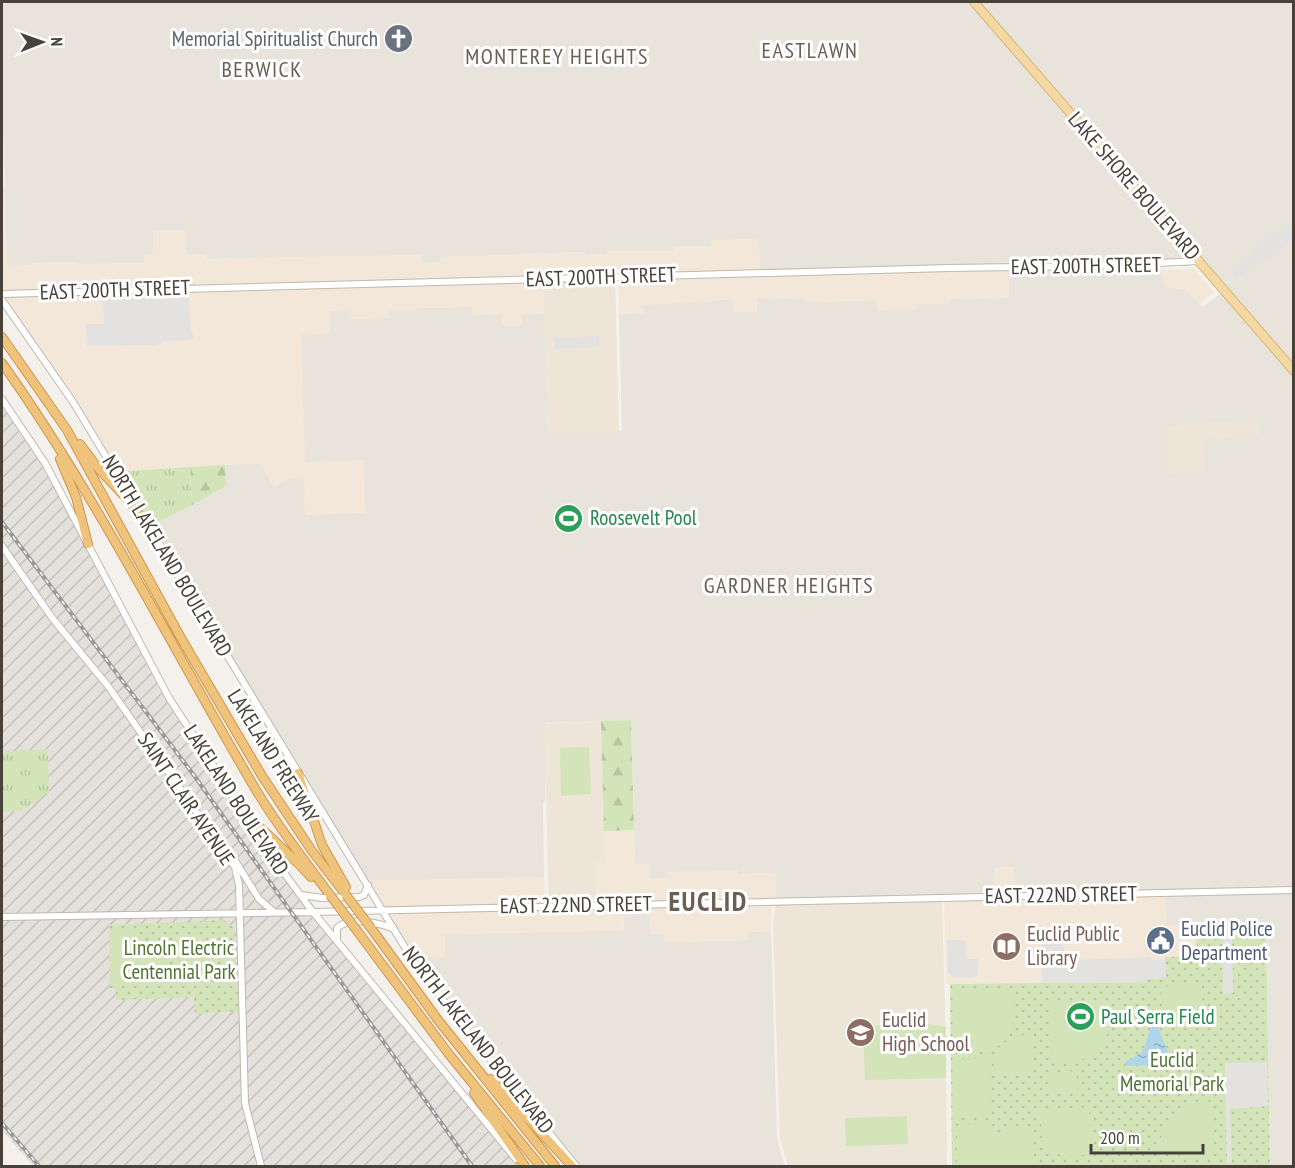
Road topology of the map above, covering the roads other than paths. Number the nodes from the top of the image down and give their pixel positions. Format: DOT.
graph roads {
  1 [pos="974,2"];
  2 [pos="1200,261"];
  3 [pos="14,293"];
  4 [pos="2,294"];
  5 [pos="2,300"];
  6 [pos="7,308"];
  7 [pos="2,337"];
  8 [pos="2,363"];
  9 [pos="1293,371"];
  10 [pos="2,399"];
  11 [pos="28,401"];
  12 [pos="67,430"];
  13 [pos="150,529"];
  14 [pos="88,544"];
  15 [pos="2,546"];
  16 [pos="298,773"];
  17 [pos="241,809"];
  18 [pos="219,844"];
  19 [pos="368,885"];
  20 [pos="1293,890"];
  21 [pos="300,895"];
  22 [pos="330,895"];
  23 [pos="348,895"];
  24 [pos="384,910"];
  25 [pos="240,912"];
  26 [pos="275,912"];
  27 [pos="313,912"];
  28 [pos="2,917"];
  29 [pos="394,930"];
  30 [pos="338,942"];
  31 [pos="462,1049"];
  32 [pos="448,1053"];
  33 [pos="261,1167"];
  34 [pos="523,1167"];
  35 [pos="540,1167"];
  36 [pos="555,1167"];
  37 [pos="574,1167"];
  1 -- 2 [label="main road, LAKE SHORE BOULEVARD"];
  2 -- 3 [label="street, EAST 200TH STREET"];
  2 -- 9 [label="main road, LAKE SHORE BOULEVARD"];
  3 -- 4 [label="street, EAST 200TH STREET"];
  3 -- 6 [label="street"];
  5 -- 6 [label="street, NORTH LAKELAND BOULEVARD"];
  6 -- 13 [label="street, NORTH LAKELAND BOULEVARD"];
  7 -- 12 [label="highway, LAKELAND FREEWAY"];
  8 -- 11 [label="highway, LAKELAND FREEWAY"];
  10 -- 14 [label="street, LAKELAND BOULEVARD"];
  11 -- 14 [label="highway"];
  11 -- 22 [label="highway, LAKELAND FREEWAY"];
  12 -- 13 [label="highway"];
  12 -- 23 [label="highway, LAKELAND FREEWAY"];
  13 -- 16 [label="street, NORTH LAKELAND BOULEVARD"];
  14 -- 17 [label="street, LAKELAND BOULEVARD"];
  15 -- 18 [label="street, SAINT CLAIR AVENUE"];
  16 -- 19 [label="street, NORTH LAKELAND BOULEVARD"];
  16 -- 23 [label="highway"];
  17 -- 21 [label="street, LAKELAND BOULEVARD"];
  17 -- 22 [label="highway"];
  18 -- 25 [label="street, SAINT CLAIR AVENUE"];
  18 -- 26 [label="street"];
  19 -- 21 [label="street"];
  19 -- 24 [label="street, NORTH LAKELAND BOULEVARD"];
  20 -- 24 [label="street, EAST 222ND STREET"];
  21 -- 27 [label="street, LAKELAND BOULEVARD"];
  22 -- 32 [label="highway, LAKELAND FREEWAY, bridge"];
  23 -- 31 [label="highway, bridge"];
  24 -- 27 [label="street, EAST 222ND STREET"];
  24 -- 29 [label="street, NORTH LAKELAND BOULEVARD"];
  25 -- 26 [label="street, EAST 222ND STREET"];
  25 -- 28 [label="street, EAST 222ND STREET"];
  25 -- 33 [label="street, SAINT CLAIR AVENUE"];
  26 -- 27 [label="street, EAST 222ND STREET"];
  27 -- 30 [label="street, LAKELAND BOULEVARD"];
  29 -- 30 [label="street"];
  29 -- 37 [label="street, NORTH LAKELAND BOULEVARD"];
  30 -- 34 [label="street, LAKELAND BOULEVARD"];
  31 -- 36 [label="highway"];
  31 -- 37 [label="highway"];
  32 -- 34 [label="highway"];
  32 -- 35 [label="highway, LAKELAND FREEWAY"];
}
